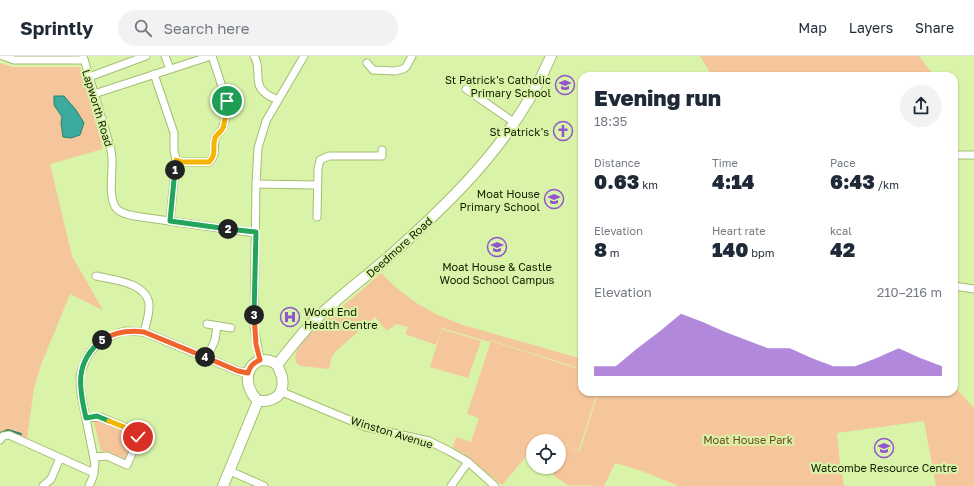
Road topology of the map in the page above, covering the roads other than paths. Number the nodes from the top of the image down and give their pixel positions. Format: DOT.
graph roads {
  1 [pos="3,56"];
  2 [pos="146,56"];
  3 [pos="165,56"];
  4 [pos="211,56"];
  5 [pos="254,56"];
  6 [pos="304,56"];
  7 [pos="412,56"];
  8 [pos="551,56"];
  9 [pos="84,58"];
  10 [pos="367,63"];
  11 [pos="170,69"];
  12 [pos="154,74"];
  13 [pos="89,77"];
  14 [pos="466,89"];
  15 [pos="94,94"];
  16 [pos="278,100"];
  17 [pos="514,123"];
  18 [pos="382,150"];
  19 [pos="958,155"];
  20 [pos="974,156"];
  21 [pos="176,160"];
  22 [pos="256,184"];
  23 [pos="317,185"];
  24 [pos="317,217"];
  25 [pos="170,221"];
  26 [pos="256,232"];
  27 [pos="96,276"];
  28 [pos="958,287"];
  29 [pos="974,289"];
  30 [pos="207,324"];
  31 [pos="217,326"];
  32 [pos="231,328"];
  33 [pos="144,332"];
  34 [pos="207,358"];
  35 [pos="260,360"];
  36 [pos="277,365"];
  37 [pos="248,373"];
  38 [pos="282,392"];
  39 [pos="258,401"];
  40 [pos="86,418"];
  41 [pos="0,440"];
  42 [pos="60,458"];
  43 [pos="94,458"];
  44 [pos="468,462"];
  45 [pos="230,471"];
  46 [pos="94,473"];
  47 [pos="43,486"];
  48 [pos="89,486"];
  49 [pos="223,486"];
  50 [pos="264,486"];
  51 [pos="451,486"];
  52 [pos="495,486"];
  1 -- 9 [label="street"];
  2 -- 13 [label="street"];
  3 -- 11 [label="street"];
  4 -- 11 [label="street"];
  4 -- 21 [label="street"];
  5 -- 16 [label="street"];
  6 -- 16 [label="street"];
  7 -- 10 [label="street"];
  8 -- 17 [label="street, Deedmore Road"];
  9 -- 13 [label="street, Lapworth Road"];
  11 -- 12 [label="street"];
  12 -- 15 [label="street"];
  12 -- 21 [label="street"];
  13 -- 15 [label="street, Lapworth Road"];
  14 -- 17 [label="street"];
  15 -- 25 [label="street, Lapworth Road"];
  16 -- 22 [label="street"];
  17 -- 36 [label="street, Deedmore Road"];
  18 -- 23 [label="street"];
  19 -- 20 [label="street"];
  21 -- 25 [label="street"];
  22 -- 23 [label="street"];
  22 -- 26 [label="street"];
  23 -- 24 [label="street"];
  25 -- 26 [label="street, Lapworth Road"];
  26 -- 35 [label="street"];
  27 -- 33 [label="street"];
  28 -- 29 [label="street"];
  30 -- 31 [label="street"];
  31 -- 32 [label="street"];
  31 -- 34 [label="street"];
  33 -- 34 [label="street"];
  33 -- 40 [label="street"];
  34 -- 37 [label="street"];
  35 -- 36 [label="street"];
  35 -- 37 [label="street"];
  36 -- 38 [label="street"];
  37 -- 39 [label="street"];
  38 -- 39 [label="street"];
  38 -- 44 [label="street, Winston Avenue"];
  39 -- 45 [label="street"];
  40 -- 43 [label="street"];
  40 -- 43 [label="street"];
  41 -- 42 [label="street"];
  42 -- 46 [label="street"];
  42 -- 47 [label="street"];
  43 -- 46 [label="street"];
  44 -- 51 [label="street"];
  44 -- 52 [label="street, Winston Avenue"];
  45 -- 49 [label="street"];
  45 -- 50 [label="street"];
  46 -- 48 [label="street"];
}
